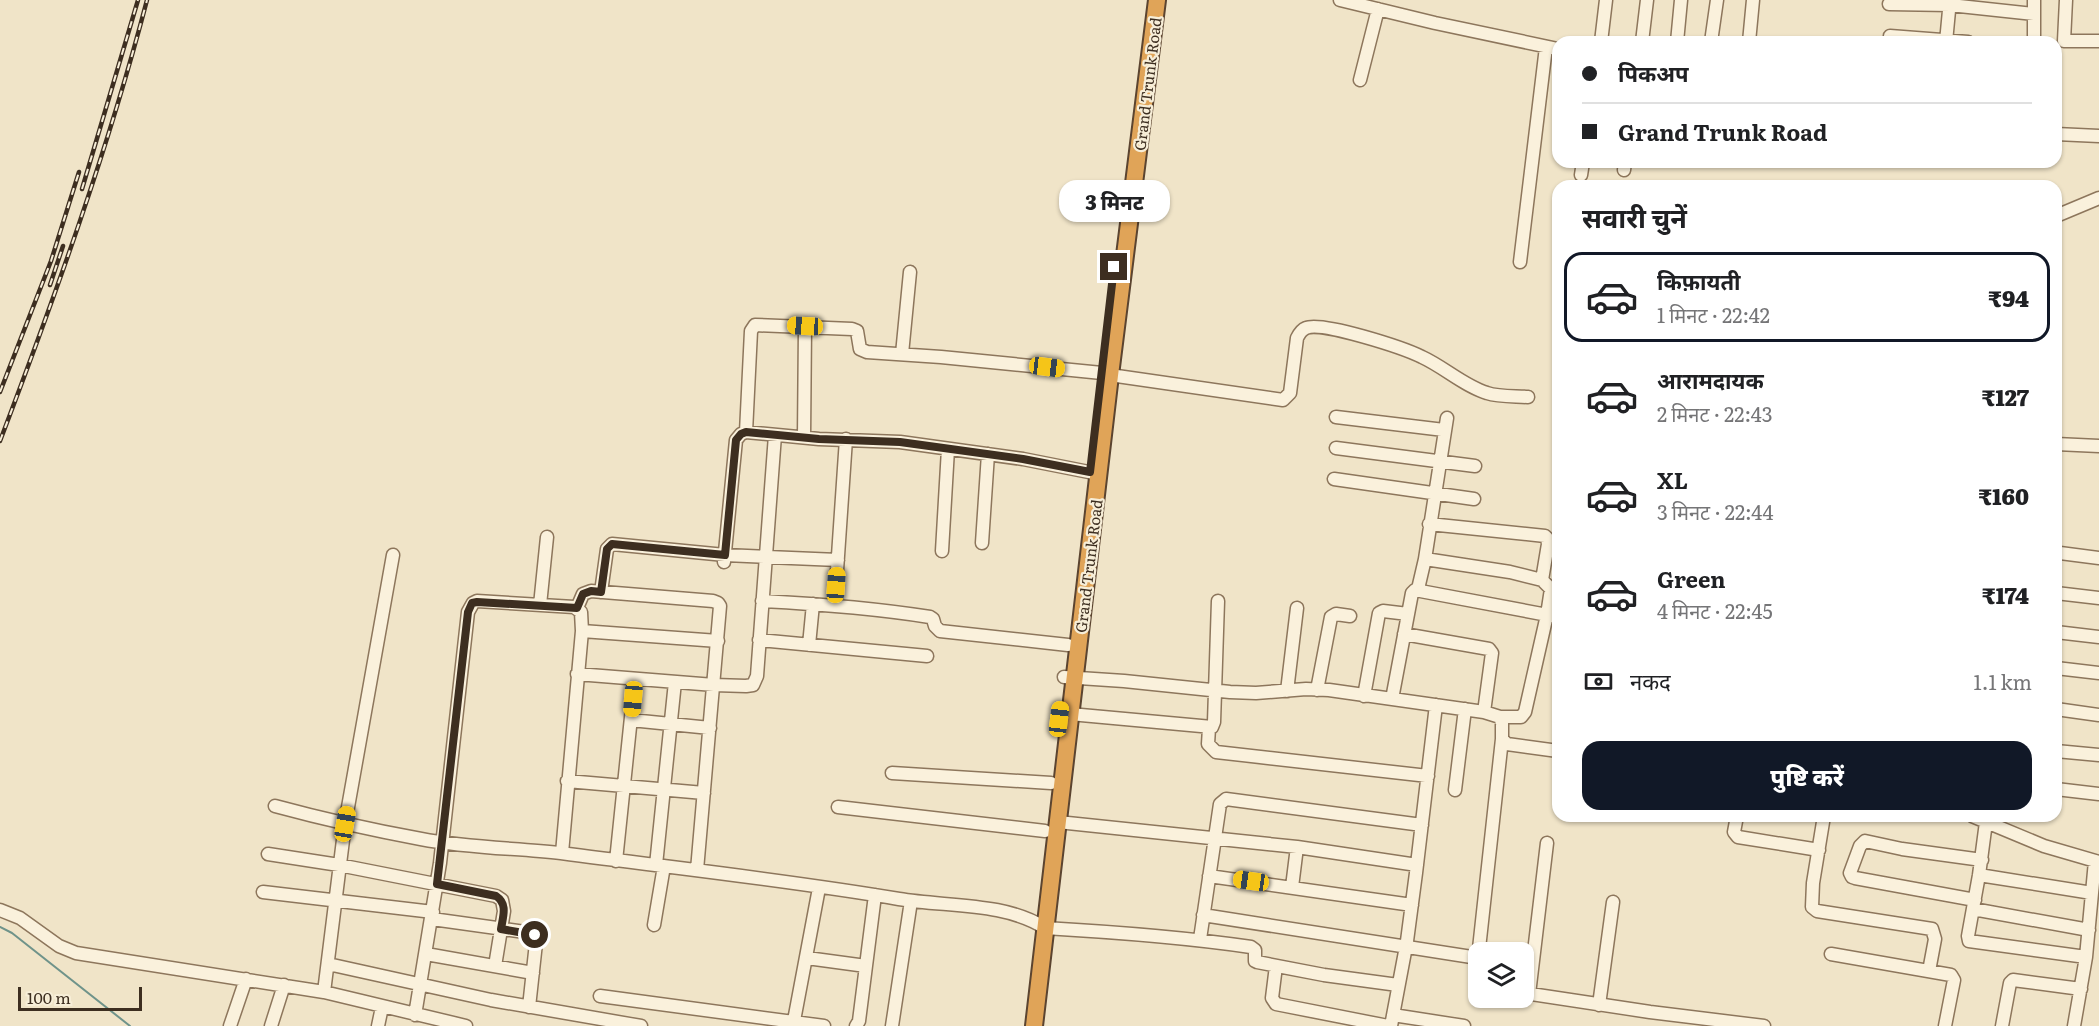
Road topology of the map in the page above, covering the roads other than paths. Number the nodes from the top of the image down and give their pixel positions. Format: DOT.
graph roads {
  1 [pos="1146,0"];
  2 [pos="1157,0"];
  3 [pos="1340,0"];
  4 [pos="1606,0"];
  5 [pos="1647,0"];
  6 [pos="1681,0"];
  7 [pos="1717,0"];
  8 [pos="1753,0"];
  9 [pos="2034,0"];
  10 [pos="2066,0"];
  11 [pos="1950,3"];
  12 [pos="1889,4"];
  13 [pos="1378,9"];
  14 [pos="2034,14"];
  15 [pos="1602,36"];
  16 [pos="1643,36"];
  17 [pos="1678,36"];
  18 [pos="1712,36"];
  19 [pos="1750,36"];
  20 [pos="1947,36"];
  21 [pos="2034,36"];
  22 [pos="2099,41"];
  23 [pos="1552,48"];
  24 [pos="1360,80"];
  25 [pos="2062,134"];
  26 [pos="2099,136"];
  27 [pos="2099,198"];
  28 [pos="2062,213"];
  29 [pos="1520,262"];
  30 [pos="910,272"];
  31 [pos="805,326"];
  32 [pos="902,354"];
  33 [pos="1107,366"];
  34 [pos="1528,397"];
  35 [pos="1336,417"];
  36 [pos="746,432"];
  37 [pos="775,435"];
  38 [pos="804,437"];
  39 [pos="846,439"];
  40 [pos="2062,444"];
  41 [pos="2099,446"];
  42 [pos="948,448"];
  43 [pos="1336,448"];
  44 [pos="988,454"];
  45 [pos="1439,461"];
  46 [pos="1475,466"];
  47 [pos="1095,473"];
  48 [pos="1334,479"];
  49 [pos="1434,493"];
  50 [pos="1474,499"];
  51 [pos="1429,524"];
  52 [pos="547,537"];
  53 [pos="982,543"];
  54 [pos="942,551"];
  55 [pos="2062,553"];
  56 [pos="393,555"];
  57 [pos="725,558"];
  58 [pos="766,558"];
  59 [pos="2099,558"];
  60 [pos="1425,559"];
  61 [pos="838,560"];
  62 [pos="1542,580"];
  63 [pos="836,585"];
  64 [pos="1418,589"];
  65 [pos="601,592"];
  66 [pos="2062,594"];
  67 [pos="2099,598"];
  68 [pos="762,601"];
  69 [pos="1218,602"];
  70 [pos="1552,602"];
  71 [pos="813,603"];
  72 [pos="540,605"];
  73 [pos="577,608"];
  74 [pos="1297,608"];
  75 [pos="1408,614"];
  76 [pos="1350,616"];
  77 [pos="1552,616"];
  78 [pos="1552,619"];
  79 [pos="582,631"];
  80 [pos="2062,633"];
  81 [pos="1404,634"];
  82 [pos="2099,637"];
  83 [pos="759,640"];
  84 [pos="718,641"];
  85 [pos="809,645"];
  86 [pos="1068,645"];
  87 [pos="927,656"];
  88 [pos="2062,669"];
  89 [pos="2099,673"];
  90 [pos="577,674"];
  91 [pos="1069,678"];
  92 [pos="634,679"];
  93 [pos="675,682"];
  94 [pos="714,685"];
  95 [pos="1317,690"];
  96 [pos="1216,691"];
  97 [pos="1287,691"];
  98 [pos="1364,696"];
  99 [pos="1392,699"];
  100 [pos="1436,705"];
  101 [pos="1465,710"];
  102 [pos="2062,710"];
  103 [pos="1484,712"];
  104 [pos="1070,714"];
  105 [pos="2099,715"];
  106 [pos="1500,717"];
  107 [pos="631,720"];
  108 [pos="670,724"];
  109 [pos="710,728"];
  110 [pos="1209,728"];
  111 [pos="1502,739"];
  112 [pos="1552,748"];
  113 [pos="2062,752"];
  114 [pos="2099,755"];
  115 [pos="892,773"];
  116 [pos="1428,776"];
  117 [pos="567,782"];
  118 [pos="1051,783"];
  119 [pos="625,785"];
  120 [pos="663,789"];
  121 [pos="1455,790"];
  122 [pos="2062,790"];
  123 [pos="704,793"];
  124 [pos="2099,794"];
  125 [pos="275,806"];
  126 [pos="838,807"];
  127 [pos="1736,822"];
  128 [pos="1823,822"];
  129 [pos="1986,822"];
  130 [pos="345,824"];
  131 [pos="1422,825"];
  132 [pos="1051,827"];
  133 [pos="1216,838"];
  134 [pos="442,843"];
  135 [pos="1548,843"];
  136 [pos="1297,847"];
  137 [pos="1819,850"];
  138 [pos="268,854"];
  139 [pos="562,854"];
  140 [pos="1982,860"];
  141 [pos="616,861"];
  142 [pos="2097,861"];
  143 [pos="339,865"];
  144 [pos="660,865"];
  145 [pos="1417,865"];
  146 [pos="697,870"];
  147 [pos="1979,875"];
  148 [pos="1209,876"];
  149 [pos="437,884"];
  150 [pos="1292,887"];
  151 [pos="819,888"];
  152 [pos="263,892"];
  153 [pos="875,895"];
  154 [pos="2094,899"];
  155 [pos="335,900"];
  156 [pos="910,901"];
  157 [pos="1612,902"];
  158 [pos="1974,904"];
  159 [pos="1412,905"];
  160 [pos="0,910"];
  161 [pos="1203,915"];
  162 [pos="433,916"];
  163 [pos="654,925"];
  164 [pos="1040,925"];
  165 [pos="501,929"];
  166 [pos="2092,935"];
  167 [pos="1200,939"];
  168 [pos="1480,942"];
  169 [pos="1534,942"];
  170 [pos="1406,946"];
  171 [pos="426,954"];
  172 [pos="1831,954"];
  173 [pos="1468,955"];
  174 [pos="2086,957"];
  175 [pos="807,958"];
  176 [pos="327,964"];
  177 [pos="495,966"];
  178 [pos="866,966"];
  179 [pos="1276,966"];
  180 [pos="1929,971"];
  181 [pos="533,973"];
  182 [pos="246,979"];
  183 [pos="284,985"];
  184 [pos="420,985"];
  185 [pos="1398,985"];
  186 [pos="2081,989"];
  187 [pos="324,992"];
  188 [pos="1534,995"];
  189 [pos="600,996"];
  190 [pos="1599,1005"];
  191 [pos="382,1006"];
  192 [pos="529,1007"];
  193 [pos="415,1015"];
  194 [pos="1390,1022"];
  195 [pos="1692,1022"];
  196 [pos="793,1024"];
  197 [pos="230,1026"];
  198 [pos="271,1026"];
  199 [pos="378,1026"];
  200 [pos="466,1026"];
  201 [pos="641,1026"];
  202 [pos="824,1026"];
  203 [pos="856,1026"];
  204 [pos="892,1026"];
  205 [pos="1023,1026"];
  206 [pos="1034,1026"];
  207 [pos="1464,1026"];
  208 [pos="1764,1026"];
  209 [pos="1946,1026"];
  210 [pos="2002,1026"];
  211 [pos="2074,1026"];
  1 -- 33 [label="highway, Grand Trunk Road"];
  2 -- 33 [label="highway, Grand Trunk Road"];
  3 -- 13 [label="street"];
  4 -- 15 [label="street"];
  5 -- 16 [label="street"];
  6 -- 17 [label="street"];
  7 -- 18 [label="street"];
  8 -- 19 [label="street"];
  9 -- 14 [label="street"];
  10 -- 22 [label="street"];
  11 -- 12 [label="street"];
  11 -- 14 [label="street"];
  11 -- 20 [label="street"];
  13 -- 23 [label="street"];
  13 -- 24 [label="street"];
  14 -- 21 [label="street"];
  23 -- 29 [label="street"];
  25 -- 26 [label="street"];
  27 -- 28 [label="street"];
  30 -- 32 [label="street"];
  31 -- 32 [label="street"];
  31 -- 36 [label="street"];
  31 -- 38 [label="street"];
  32 -- 33 [label="street"];
  33 -- 34 [label="street"];
  33 -- 47 [label="highway, Grand Trunk Road"];
  35 -- 45 [label="street"];
  36 -- 37 [label="street"];
  36 -- 57 [label="street"];
  37 -- 38 [label="street"];
  37 -- 58 [label="street"];
  38 -- 39 [label="street"];
  39 -- 42 [label="street"];
  39 -- 61 [label="street"];
  40 -- 41 [label="street"];
  42 -- 44 [label="street"];
  42 -- 54 [label="street"];
  43 -- 45 [label="street"];
  44 -- 47 [label="street"];
  44 -- 53 [label="street"];
  45 -- 46 [label="street"];
  45 -- 49 [label="street"];
  47 -- 86 [label="highway, Grand Trunk Road"];
  47 -- 91 [label="highway, Grand Trunk Road"];
  48 -- 49 [label="street"];
  49 -- 50 [label="street"];
  49 -- 51 [label="street"];
  51 -- 60 [label="street"];
  51 -- 62 [label="street"];
  52 -- 72 [label="street"];
  55 -- 59 [label="street"];
  56 -- 130 [label="street"];
  57 -- 58 [label="street"];
  57 -- 65 [label="street"];
  58 -- 61 [label="street"];
  58 -- 68 [label="street"];
  60 -- 62 [label="street"];
  60 -- 64 [label="street"];
  61 -- 63 [label="street"];
  62 -- 70 [label="street"];
  64 -- 75 [label="street"];
  64 -- 77 [label="street"];
  65 -- 73 [label="street"];
  65 -- 84 [label="street"];
  66 -- 67 [label="street"];
  68 -- 71 [label="street"];
  68 -- 83 [label="street"];
  69 -- 96 [label="street"];
  71 -- 85 [label="street"];
  71 -- 86 [label="street"];
  72 -- 73 [label="street"];
  72 -- 134 [label="street"];
  73 -- 79 [label="street"];
  74 -- 97 [label="street"];
  75 -- 81 [label="street"];
  75 -- 98 [label="street"];
  76 -- 95 [label="street"];
  78 -- 106 [label="street"];
  79 -- 84 [label="street"];
  79 -- 90 [label="street"];
  80 -- 82 [label="street"];
  81 -- 99 [label="street"];
  81 -- 103 [label="street"];
  83 -- 85 [label="street"];
  83 -- 94 [label="street"];
  84 -- 94 [label="street"];
  85 -- 87 [label="street"];
  86 -- 91 [label="highway, Grand Trunk Road"];
  88 -- 89 [label="street"];
  90 -- 92 [label="street"];
  90 -- 117 [label="street"];
  91 -- 96 [label="street"];
  91 -- 104 [label="highway, Grand Trunk Road"];
  91 -- 118 [label="highway, Grand Trunk Road"];
  92 -- 93 [label="street"];
  92 -- 107 [label="street"];
  93 -- 94 [label="street"];
  93 -- 108 [label="street"];
  94 -- 109 [label="street"];
  95 -- 97 [label="street"];
  95 -- 98 [label="street"];
  96 -- 97 [label="street"];
  96 -- 110 [label="street"];
  98 -- 99 [label="street"];
  99 -- 100 [label="street"];
  100 -- 101 [label="street"];
  100 -- 116 [label="street"];
  101 -- 103 [label="street"];
  101 -- 121 [label="street"];
  102 -- 105 [label="street"];
  103 -- 106 [label="street"];
  104 -- 110 [label="street"];
  104 -- 132 [label="highway, Grand Trunk Road"];
  106 -- 111 [label="street"];
  107 -- 108 [label="street"];
  107 -- 119 [label="street"];
  108 -- 109 [label="street"];
  108 -- 120 [label="street"];
  109 -- 123 [label="street"];
  110 -- 116 [label="street"];
  111 -- 112 [label="street"];
  111 -- 168 [label="street"];
  113 -- 114 [label="street"];
  115 -- 118 [label="street"];
  116 -- 131 [label="street"];
  117 -- 119 [label="street"];
  117 -- 139 [label="street"];
  118 -- 132 [label="highway, Grand Trunk Road"];
  119 -- 120 [label="street"];
  119 -- 141 [label="street"];
  120 -- 123 [label="street"];
  120 -- 144 [label="street"];
  122 -- 124 [label="street"];
  123 -- 146 [label="street"];
  125 -- 130 [label="street"];
  126 -- 132 [label="street"];
  127 -- 137 [label="street"];
  128 -- 137 [label="street"];
  129 -- 140 [label="street"];
  129 -- 142 [label="street"];
  130 -- 134 [label="street"];
  130 -- 143 [label="street"];
  131 -- 133 [label="street"];
  131 -- 145 [label="street"];
  132 -- 133 [label="street"];
  132 -- 164 [label="highway, Grand Trunk Road"];
  133 -- 136 [label="street"];
  133 -- 148 [label="street"];
  134 -- 139 [label="street"];
  134 -- 149 [label="street"];
  135 -- 169 [label="street"];
  136 -- 145 [label="street"];
  136 -- 150 [label="street"];
  137 -- 180 [label="street"];
  138 -- 143 [label="street"];
  139 -- 141 [label="street"];
  140 -- 147 [label="street"];
  140 -- 158 [label="street"];
  141 -- 144 [label="street"];
  142 -- 154 [label="street"];
  143 -- 149 [label="street"];
  143 -- 155 [label="street"];
  144 -- 146 [label="street"];
  144 -- 163 [label="street"];
  145 -- 159 [label="street"];
  146 -- 151 [label="street"];
  147 -- 154 [label="street"];
  147 -- 158 [label="street"];
  148 -- 150 [label="street"];
  148 -- 161 [label="street"];
  149 -- 162 [label="street"];
  149 -- 165 [label="street"];
  150 -- 159 [label="street"];
  151 -- 153 [label="street"];
  151 -- 175 [label="street"];
  152 -- 155 [label="street"];
  153 -- 156 [label="street"];
  153 -- 178 [label="street"];
  154 -- 166 [label="street"];
  155 -- 162 [label="street"];
  155 -- 176 [label="street"];
  156 -- 164 [label="street"];
  156 -- 204 [label="street"];
  157 -- 190 [label="street"];
  158 -- 166 [label="street"];
  158 -- 174 [label="street"];
  159 -- 170 [label="street"];
  160 -- 182 [label="street"];
  161 -- 167 [label="street"];
  161 -- 170 [label="street"];
  162 -- 165 [label="street"];
  162 -- 171 [label="street"];
  164 -- 167 [label="street"];
  164 -- 205 [label="highway, Grand Trunk Road"];
  164 -- 206 [label="highway, Grand Trunk Road"];
  165 -- 177 [label="street"];
  165 -- 181 [label="street"];
  166 -- 174 [label="street"];
  167 -- 179 [label="street"];
  170 -- 173 [label="street"];
  170 -- 185 [label="street"];
  171 -- 177 [label="street"];
  171 -- 184 [label="street"];
  172 -- 180 [label="street"];
  174 -- 186 [label="street"];
  175 -- 178 [label="street"];
  175 -- 196 [label="street"];
  176 -- 184 [label="street"];
  176 -- 187 [label="street"];
  177 -- 181 [label="street"];
  178 -- 203 [label="street"];
  179 -- 185 [label="street"];
  179 -- 194 [label="street"];
  180 -- 209 [label="street"];
  181 -- 192 [label="street"];
  182 -- 183 [label="street"];
  182 -- 197 [label="street"];
  183 -- 187 [label="street"];
  183 -- 198 [label="street"];
  184 -- 192 [label="street"];
  184 -- 193 [label="street"];
  185 -- 194 [label="street"];
  186 -- 210 [label="street"];
  186 -- 211 [label="street"];
  187 -- 191 [label="street"];
  188 -- 190 [label="street"];
  189 -- 196 [label="street"];
  190 -- 195 [label="street"];
  191 -- 193 [label="street"];
  191 -- 199 [label="street"];
  192 -- 201 [label="street"];
  193 -- 200 [label="street"];
  194 -- 207 [label="street"];
  195 -- 208 [label="street"];
  196 -- 202 [label="street"];
}
